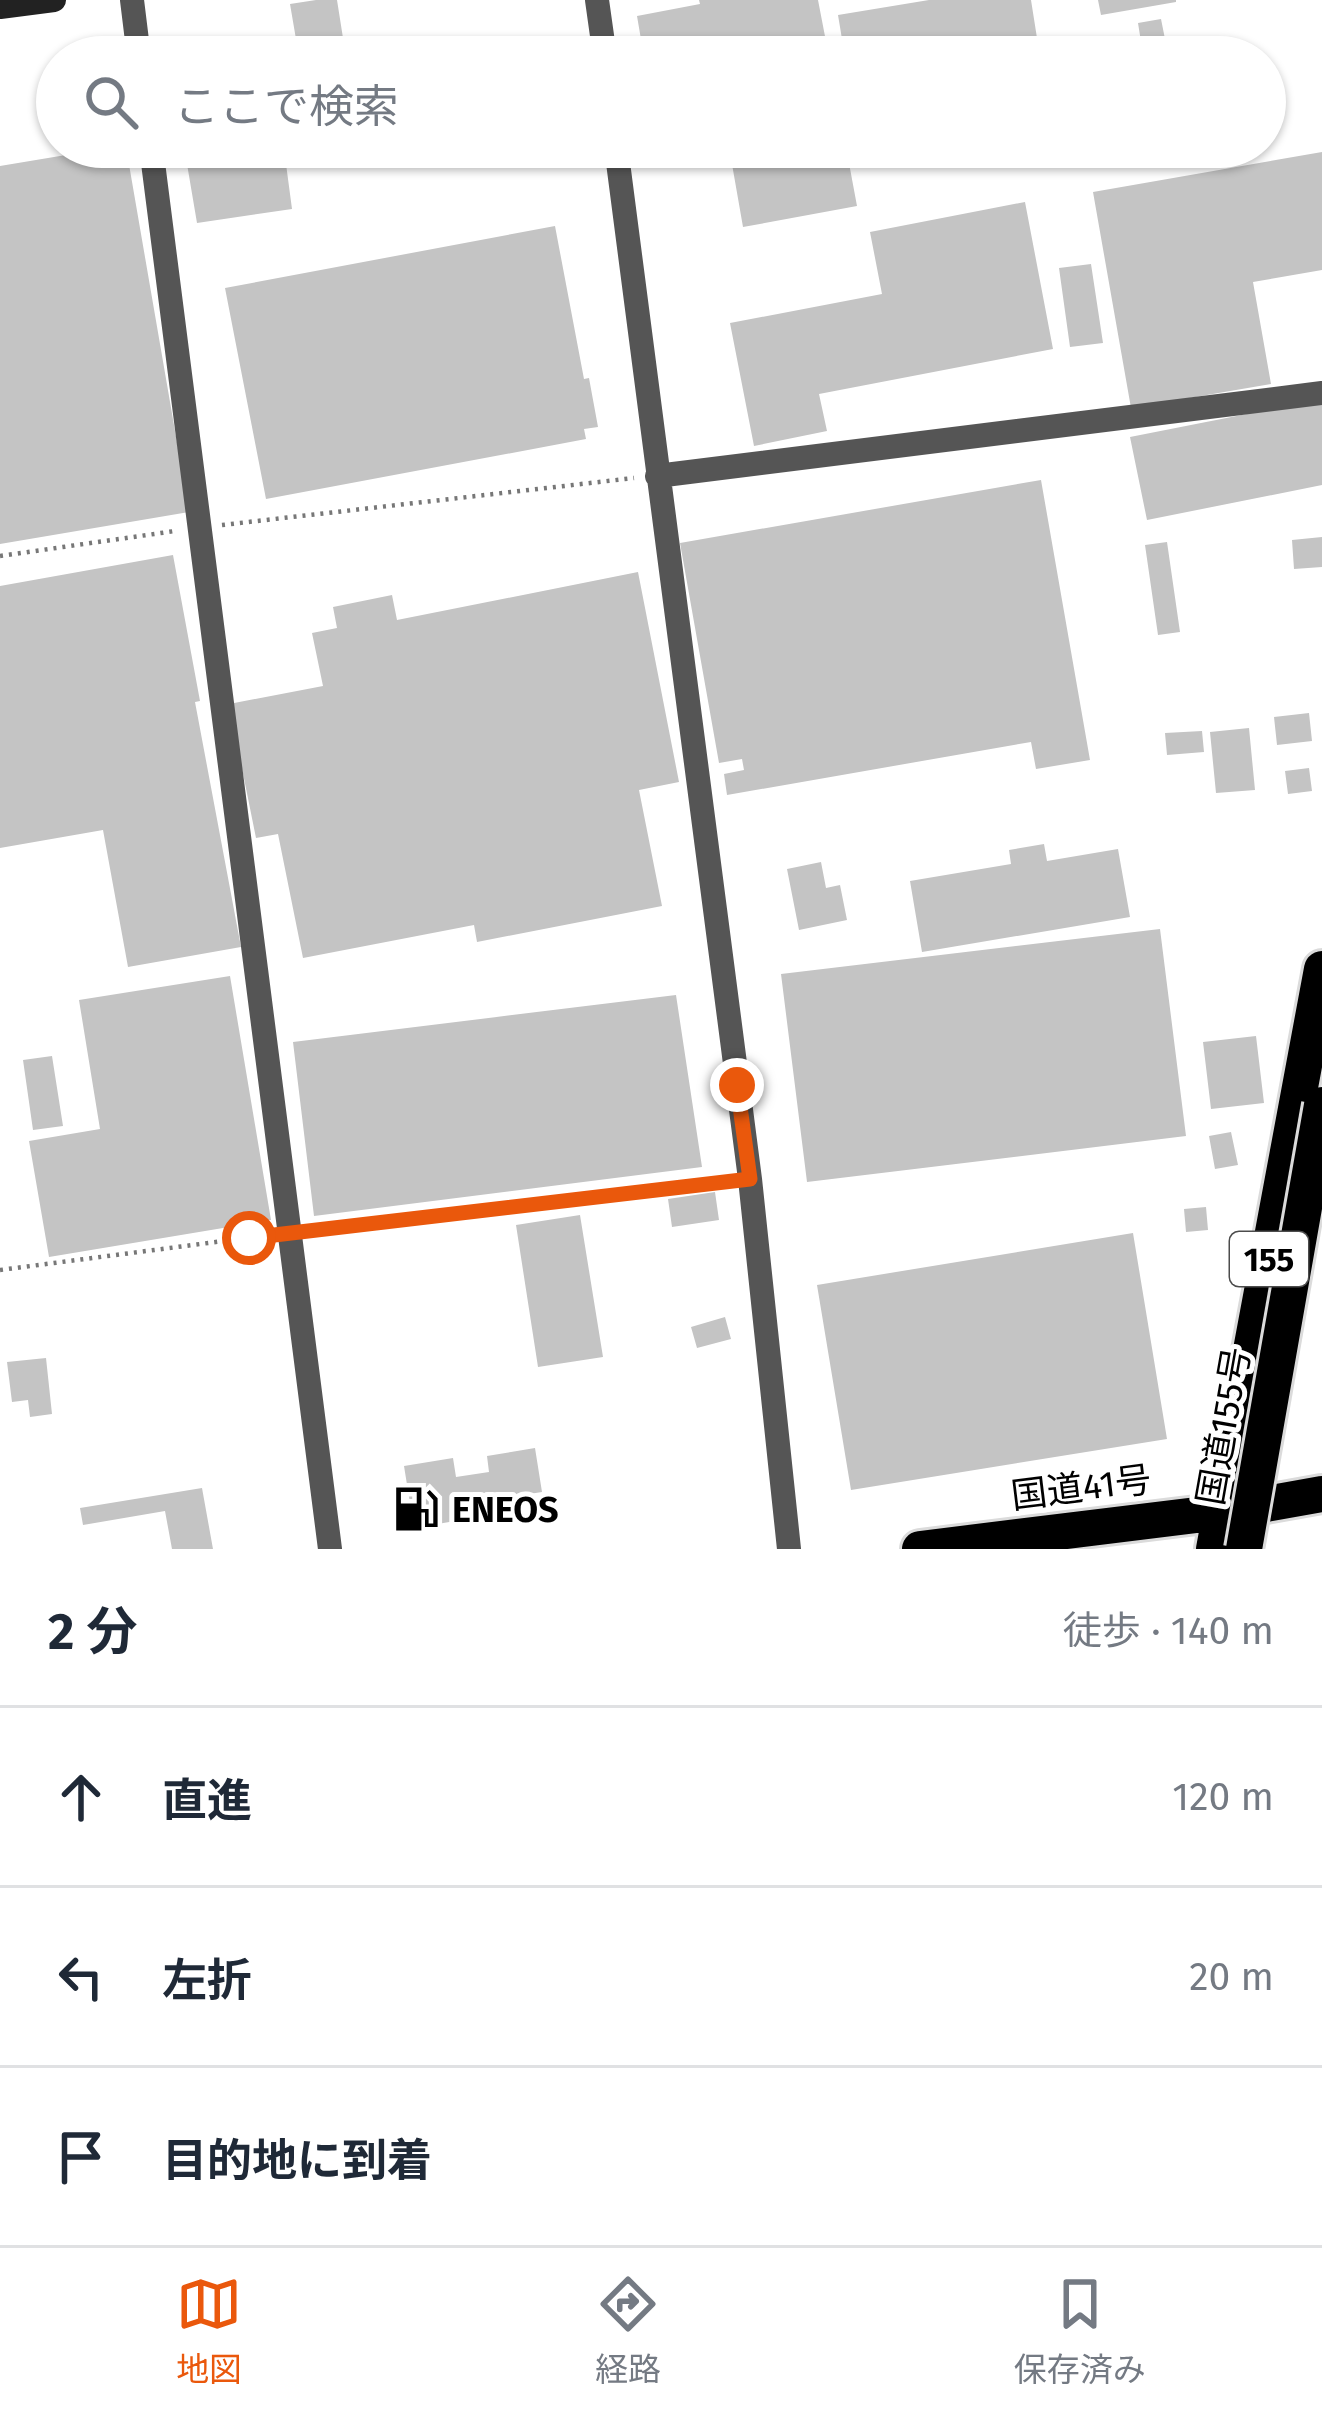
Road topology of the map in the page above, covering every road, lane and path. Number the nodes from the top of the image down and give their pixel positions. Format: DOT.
graph roads {
  1 [pos="54,0"];
  2 [pos="132,0"];
  3 [pos="597,0"];
  4 [pos="0,7"];
  5 [pos="136,36"];
  6 [pos="601,36"];
  7 [pos="154,168"];
  8 [pos="619,168"];
  9 [pos="1322,393"];
  10 [pos="657,476"];
  11 [pos="200,528"];
  12 [pos="0,556"];
  13 [pos="1322,969"];
  14 [pos="1322,1105"];
  15 [pos="750,1179"];
  16 [pos="1322,1212"];
  17 [pos="291,1232"];
  18 [pos="0,1270"];
  19 [pos="1322,1494"];
  20 [pos="1221,1512"];
  21 [pos="330,1549"];
  22 [pos="789,1549"];
  23 [pos="920,1549"];
  24 [pos="1214,1549"];
  25 [pos="1244,1549"];
  26 [pos="1265,1549"];
  1 -- 4 [label="main road"];
  2 -- 5 [label="street"];
  3 -- 6 [label="street"];
  7 -- 11 [label="street"];
  8 -- 10 [label="street"];
  9 -- 10 [label="street"];
  10 -- 11 [label="path"];
  10 -- 15 [label="street"];
  11 -- 12 [label="path"];
  11 -- 17 [label="street"];
  13 -- 20 [label="highway, 155"];
  14 -- 25 [label="highway, 国道155号 / 155, bridge"];
  15 -- 17 [label="path"];
  15 -- 22 [label="street"];
  16 -- 26 [label="highway, 国道155号 / 155"];
  17 -- 18 [label="path"];
  17 -- 21 [label="street"];
  19 -- 20 [label="highway, 国道41号"];
  20 -- 23 [label="highway, 国道41号"];
  20 -- 24 [label="highway, 155"];
}
